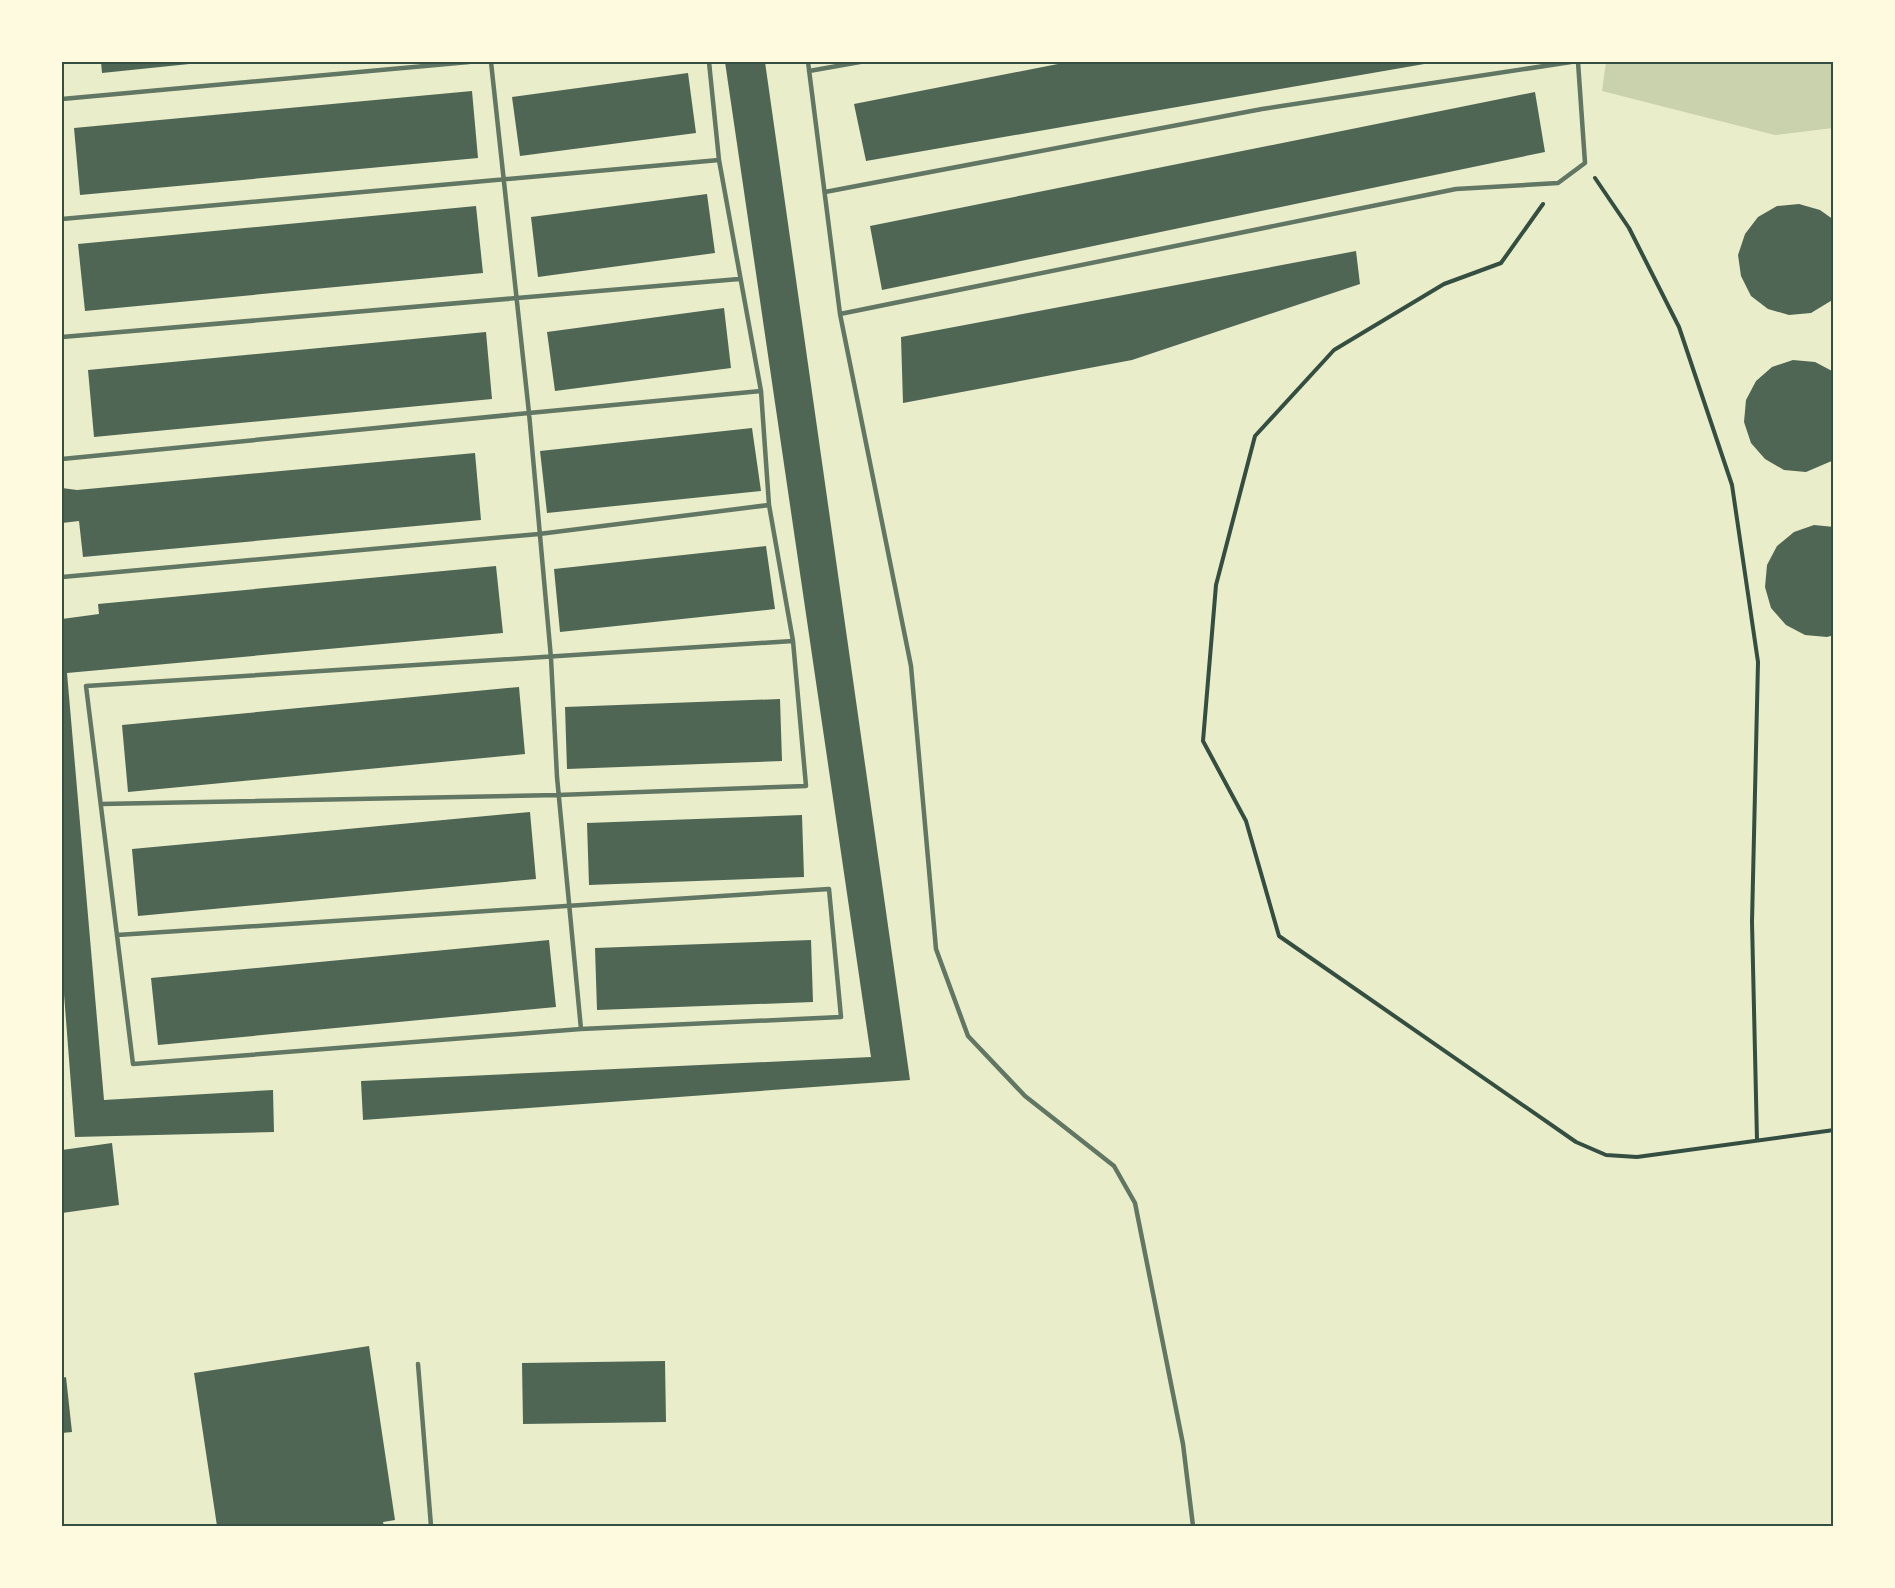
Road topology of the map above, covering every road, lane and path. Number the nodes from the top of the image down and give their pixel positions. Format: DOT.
graph roads {
  1 [pos="469,62"];
  2 [pos="491,62"];
  3 [pos="709,62"];
  4 [pos="808,62"];
  5 [pos="860,62"];
  6 [pos="1571,62"];
  7 [pos="1578,62"];
  8 [pos="809,71"];
  9 [pos="62,99"];
  10 [pos="719,160"];
  11 [pos="1585,163"];
  12 [pos="504,179"];
  13 [pos="1558,183"];
  14 [pos="825,192"];
  15 [pos="62,219"];
  16 [pos="739,279"];
  17 [pos="517,298"];
  18 [pos="840,314"];
  19 [pos="62,337"];
  20 [pos="761,392"];
  21 [pos="529,413"];
  22 [pos="62,459"];
  23 [pos="769,505"];
  24 [pos="539,534"];
  25 [pos="62,578"];
  26 [pos="793,641"];
  27 [pos="551,658"];
  28 [pos="558,795"];
  29 [pos="101,804"];
  30 [pos="569,905"];
  31 [pos="117,935"];
  32 [pos="581,1029"];
  33 [pos="1833,1130"];
  34 [pos="1757,1140"];
  35 [pos="418,1364"];
  36 [pos="430,1527"];
  37 [pos="1193,1527"];
  1 -- 9 [label="lane"];
  2 -- 12 [label="lane"];
  3 -- 10 [label="lane"];
  4 -- 8 [label="lane"];
  5 -- 8 [label="lane"];
  6 -- 14 [label="lane"];
  7 -- 11 [label="lane"];
  8 -- 14 [label="lane"];
  10 -- 12 [label="lane"];
  10 -- 16 [label="lane"];
  11 -- 13 [label="lane"];
  11 -- 34 [label="path"];
  12 -- 15 [label="lane"];
  12 -- 17 [label="lane"];
  13 -- 18 [label="lane"];
  13 -- 34 [label="path"];
  14 -- 18 [label="lane"];
  16 -- 17 [label="lane"];
  16 -- 20 [label="lane"];
  17 -- 19 [label="lane"];
  17 -- 21 [label="lane"];
  18 -- 37 [label="lane"];
  20 -- 21 [label="lane"];
  20 -- 23 [label="lane"];
  21 -- 22 [label="lane"];
  21 -- 24 [label="lane"];
  23 -- 24 [label="lane"];
  23 -- 26 [label="lane"];
  24 -- 25 [label="lane"];
  24 -- 27 [label="lane"];
  26 -- 27 [label="lane"];
  26 -- 28 [label="lane"];
  27 -- 28 [label="lane"];
  27 -- 29 [label="lane"];
  28 -- 29 [label="lane"];
  28 -- 30 [label="lane"];
  29 -- 31 [label="lane"];
  30 -- 31 [label="lane"];
  30 -- 32 [label="lane"];
  30 -- 32 [label="lane"];
  31 -- 32 [label="lane"];
  33 -- 34 [label="path"];
  35 -- 36 [label="lane"];
}
